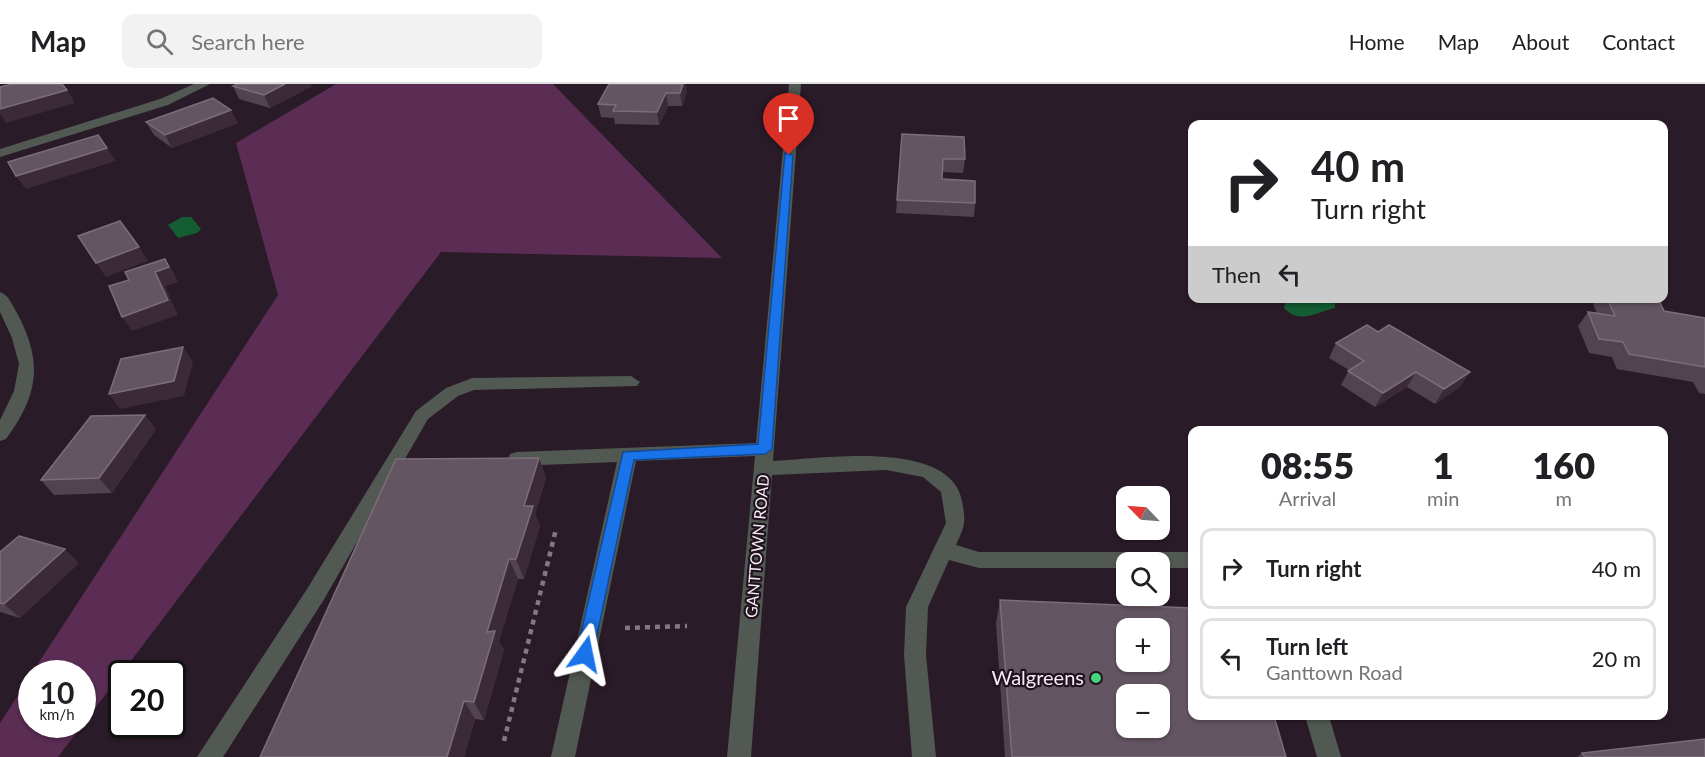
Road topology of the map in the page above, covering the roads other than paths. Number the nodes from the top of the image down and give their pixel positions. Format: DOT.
graph roads {
  1 [pos="204,84"];
  2 [pos="795,84"];
  3 [pos="0,153"];
  4 [pos="0,297"];
  5 [pos="631,382"];
  6 [pos="0,434"];
  7 [pos="628,455"];
  8 [pos="764,458"];
  9 [pos="498,460"];
  10 [pos="416,463"];
  11 [pos="392,464"];
  12 [pos="944,550"];
  13 [pos="1188,560"];
  14 [pos="1318,720"];
  15 [pos="209,757"];
  16 [pos="563,757"];
  17 [pos="740,757"];
  18 [pos="924,757"];
  19 [pos="1329,757"];
  1 -- 3 [label="street"];
  2 -- 8 [label="street, GANTTOWN ROAD"];
  4 -- 6 [label="street"];
  5 -- 11 [label="street"];
  7 -- 8 [label="street"];
  7 -- 9 [label="street"];
  7 -- 16 [label="street"];
  8 -- 12 [label="street"];
  8 -- 17 [label="street, GANTTOWN ROAD"];
  10 -- 11 [label="street"];
  11 -- 15 [label="street"];
  12 -- 13 [label="street"];
  12 -- 18 [label="street"];
  14 -- 19 [label="street"];
}
